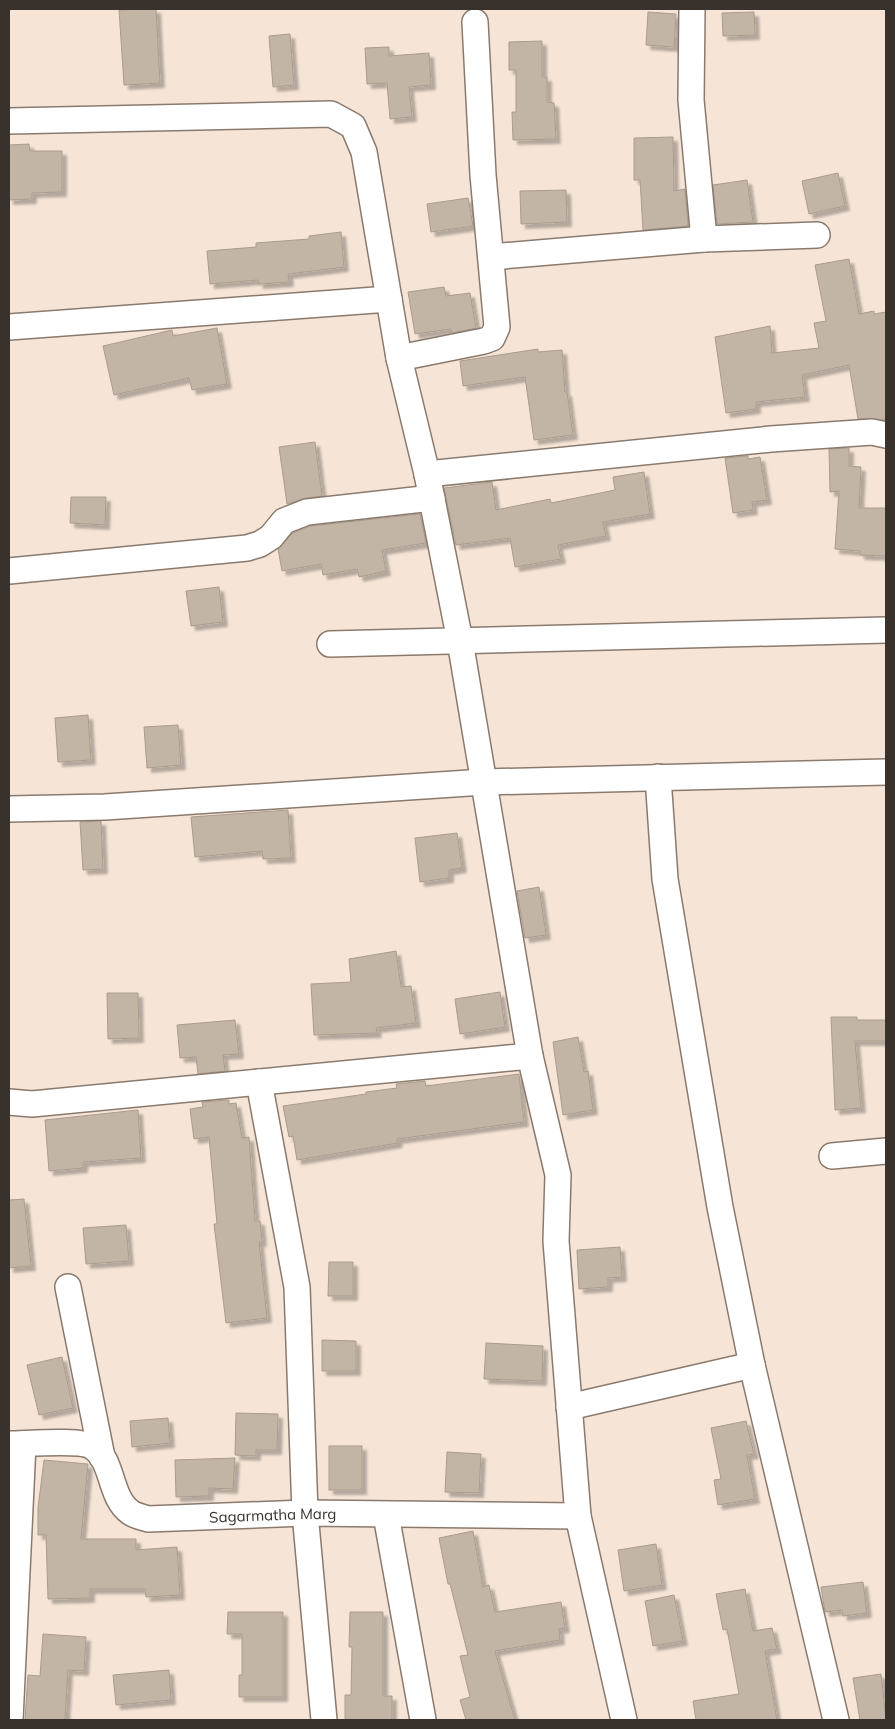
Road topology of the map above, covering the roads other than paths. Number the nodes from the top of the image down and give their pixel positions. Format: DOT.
graph roads {
  1 [pos="692,9"];
  2 [pos="475,22"];
  3 [pos="9,121"];
  4 [pos="817,235"];
  5 [pos="704,239"];
  6 [pos="491,256"];
  7 [pos="389,299"];
  8 [pos="9,327"];
  9 [pos="399,358"];
  10 [pos="886,435"];
  11 [pos="427,474"];
  12 [pos="432,498"];
  13 [pos="9,571"];
  14 [pos="886,630"];
  15 [pos="460,641"];
  16 [pos="330,644"];
  17 [pos="886,772"];
  18 [pos="658,778"];
  19 [pos="484,782"];
  20 [pos="9,810"];
  21 [pos="530,1056"];
  22 [pos="259,1082"];
  23 [pos="9,1102"];
  24 [pos="886,1151"];
  25 [pos="832,1156"];
  26 [pos="68,1287"];
  27 [pos="752,1366"];
  28 [pos="569,1407"];
  29 [pos="16,1444"];
  30 [pos="102,1457"];
  31 [pos="305,1513"];
  32 [pos="386,1515"];
  33 [pos="578,1516"];
  34 [pos="10,1720"];
  35 [pos="324,1720"];
  36 [pos="423,1720"];
  37 [pos="624,1720"];
  38 [pos="836,1720"];
  1 -- 5 [label="street"];
  2 -- 6 [label="street"];
  3 -- 7 [label="street"];
  4 -- 5 [label="street"];
  5 -- 6 [label="street"];
  6 -- 9 [label="street"];
  7 -- 8 [label="street"];
  7 -- 9 [label="street"];
  9 -- 11 [label="street"];
  10 -- 11 [label="street"];
  11 -- 12 [label="street"];
  12 -- 13 [label="street"];
  12 -- 15 [label="street"];
  14 -- 15 [label="street"];
  15 -- 16 [label="street"];
  15 -- 19 [label="street"];
  17 -- 18 [label="street"];
  18 -- 19 [label="street"];
  18 -- 27 [label="street"];
  19 -- 20 [label="street"];
  19 -- 21 [label="street"];
  21 -- 22 [label="street"];
  21 -- 28 [label="street"];
  22 -- 23 [label="street"];
  22 -- 31 [label="street"];
  24 -- 25 [label="street"];
  26 -- 30 [label="street, Sagarmatha Marg"];
  27 -- 28 [label="street"];
  27 -- 38 [label="street"];
  28 -- 33 [label="street"];
  29 -- 30 [label="street"];
  29 -- 34 [label="street"];
  30 -- 31 [label="street, Sagarmatha Marg"];
  31 -- 32 [label="street, Sagarmatha Marg"];
  31 -- 35 [label="street"];
  32 -- 33 [label="street, Sagarmatha Marg"];
  32 -- 36 [label="street"];
  33 -- 37 [label="street"];
}
